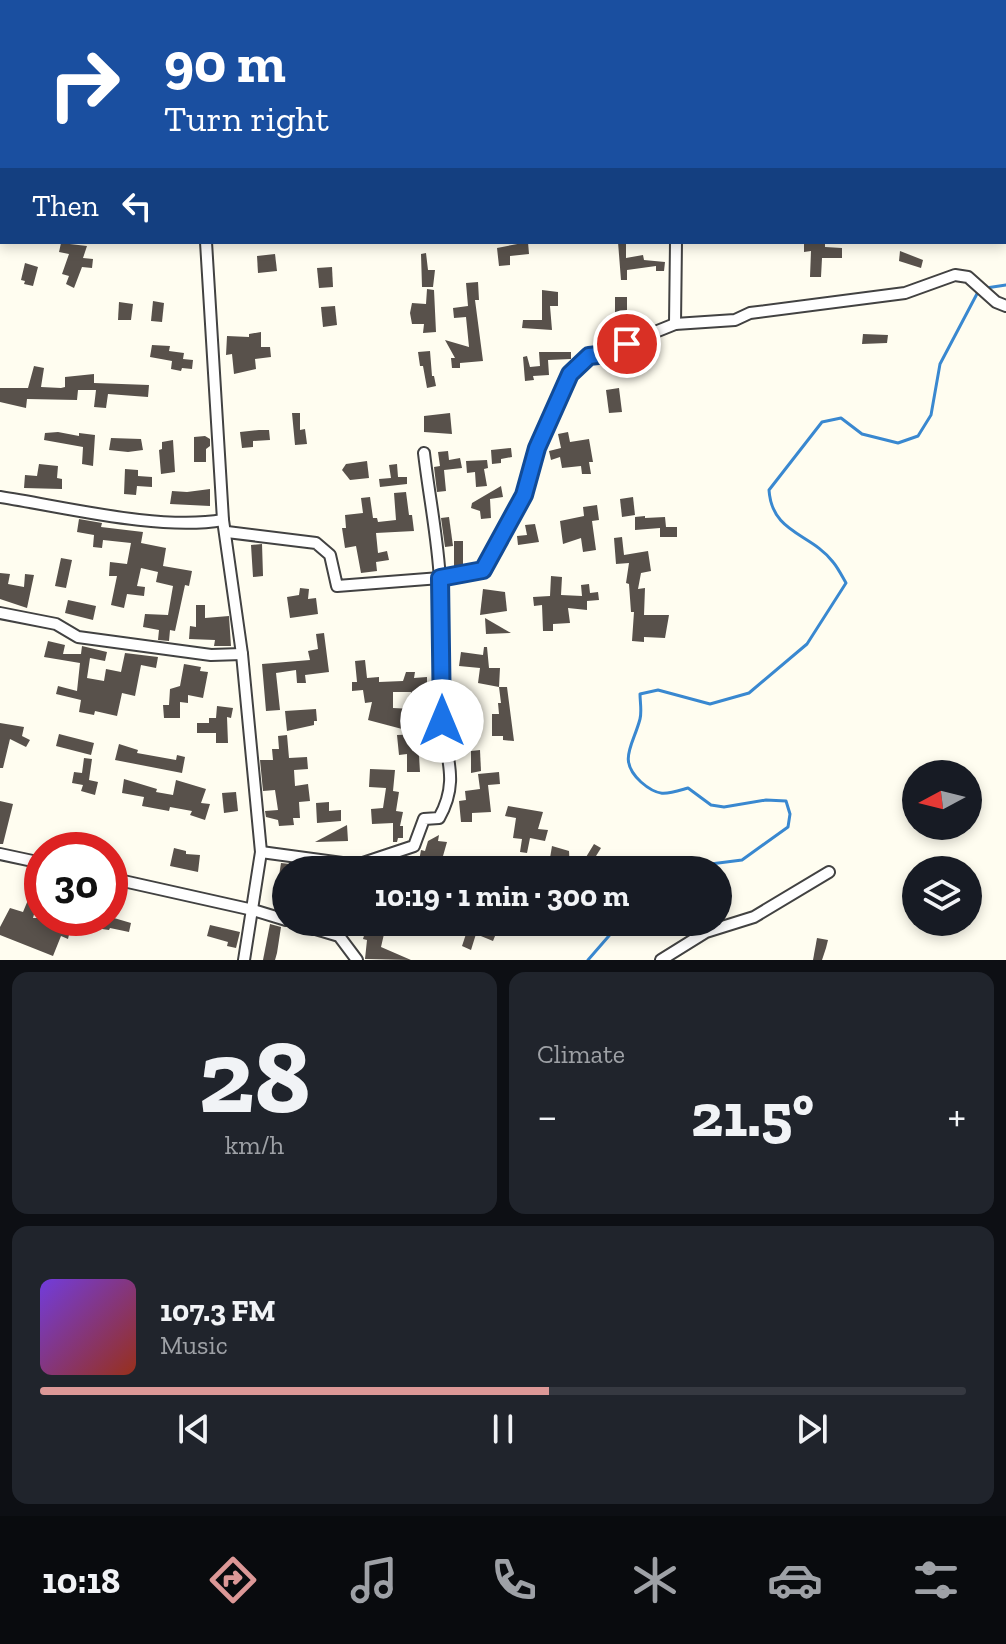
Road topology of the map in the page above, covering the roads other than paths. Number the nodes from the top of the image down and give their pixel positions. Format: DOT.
graph roads {
  1 [pos="206,244"];
  2 [pos="676,244"];
  3 [pos="1006,306"];
  4 [pos="675,324"];
  5 [pos="424,453"];
  6 [pos="0,497"];
  7 [pos="223,520"];
  8 [pos="227,532"];
  9 [pos="440,578"];
  10 [pos="0,613"];
  11 [pos="242,654"];
  12 [pos="261,852"];
  13 [pos="0,854"];
  14 [pos="24,859"];
  15 [pos="829,872"];
  16 [pos="128,882"];
  17 [pos="253,910"];
  18 [pos="272,916"];
  19 [pos="339,936"];
  20 [pos="244,960"];
  21 [pos="357,960"];
  22 [pos="661,960"];
  1 -- 7 [label="street"];
  2 -- 4 [label="street"];
  3 -- 4 [label="street"];
  4 -- 9 [label="street"];
  5 -- 9 [label="street"];
  6 -- 7 [label="street"];
  7 -- 8 [label="street"];
  8 -- 9 [label="street"];
  8 -- 11 [label="street"];
  9 -- 12 [label="street"];
  10 -- 11 [label="street"];
  11 -- 12 [label="street"];
  12 -- 17 [label="street"];
  13 -- 14 [label="street"];
  15 -- 22 [label="street"];
  16 -- 17 [label="street"];
  17 -- 18 [label="street"];
  17 -- 20 [label="street"];
  19 -- 21 [label="street"];
}
